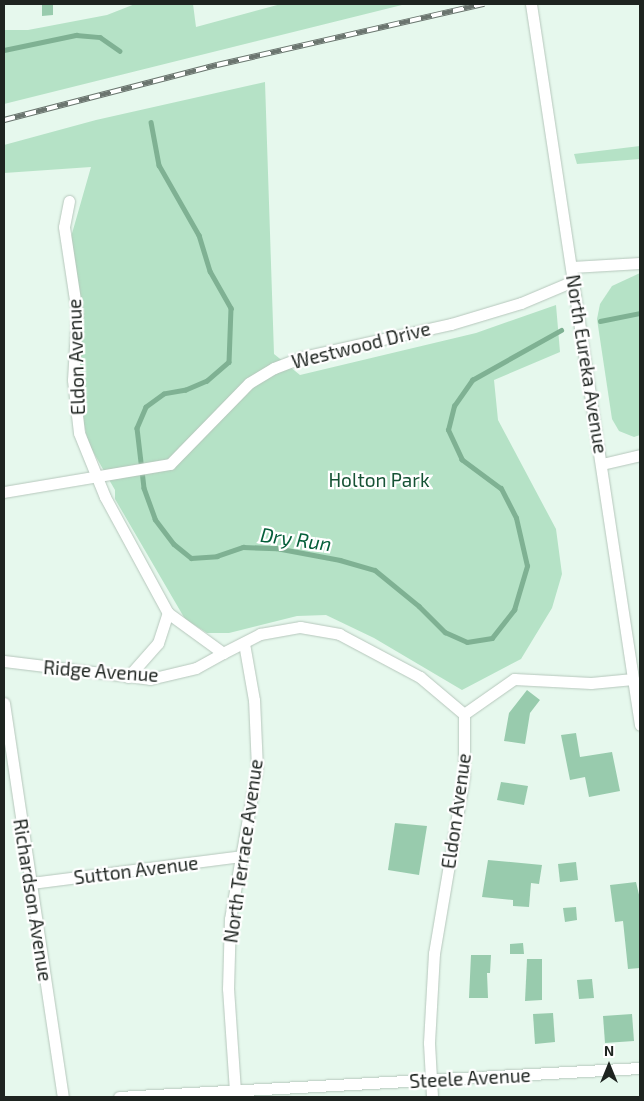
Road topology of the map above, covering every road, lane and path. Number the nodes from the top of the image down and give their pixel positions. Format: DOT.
graph roads {
  1 [pos="531,4"];
  2 [pos="69,202"];
  3 [pos="640,263"];
  4 [pos="572,267"];
  5 [pos="573,281"];
  6 [pos="640,455"];
  7 [pos="602,464"];
  8 [pos="96,475"];
  9 [pos="4,492"];
  10 [pos="168,613"];
  11 [pos="244,643"];
  12 [pos="223,654"];
  13 [pos="4,662"];
  14 [pos="128,677"];
  15 [pos="633,678"];
  16 [pos="4,703"];
  17 [pos="464,714"];
  18 [pos="640,725"];
  19 [pos="241,856"];
  20 [pos="31,883"];
  21 [pos="640,1068"];
  22 [pos="430,1080"];
  23 [pos="235,1091"];
  24 [pos="63,1097"];
  25 [pos="119,1097"];
  26 [pos="432,1097"];
  1 -- 4 [label="street, North Eureka Avenue"];
  2 -- 8 [label="street, Eldon Avenue"];
  3 -- 4 [label="street"];
  4 -- 5 [label="street, North Eureka Avenue"];
  5 -- 7 [label="street, North Eureka Avenue"];
  5 -- 8 [label="street, Westwood Drive"];
  6 -- 7 [label="street"];
  7 -- 15 [label="street, North Eureka Avenue"];
  8 -- 9 [label="street, Westwood Drive"];
  8 -- 10 [label="street, Eldon Avenue"];
  10 -- 12 [label="street, Eldon Avenue"];
  10 -- 14 [label="street"];
  11 -- 12 [label="street"];
  11 -- 17 [label="street"];
  11 -- 19 [label="street, North Terrace Avenue"];
  12 -- 14 [label="street, Ridge Avenue"];
  13 -- 14 [label="street, Ridge Avenue"];
  15 -- 17 [label="street"];
  15 -- 18 [label="street, North Eureka Avenue"];
  16 -- 20 [label="street, Richardson Avenue"];
  17 -- 22 [label="street, Eldon Avenue"];
  19 -- 20 [label="street, Sutton Avenue"];
  19 -- 23 [label="street, North Terrace Avenue"];
  20 -- 24 [label="street, Richardson Avenue"];
  21 -- 22 [label="street, Steele Avenue"];
  22 -- 23 [label="street, Steele Avenue"];
  22 -- 26 [label="street, Eldon Avenue"];
  23 -- 25 [label="street, Steele Avenue"];
}
